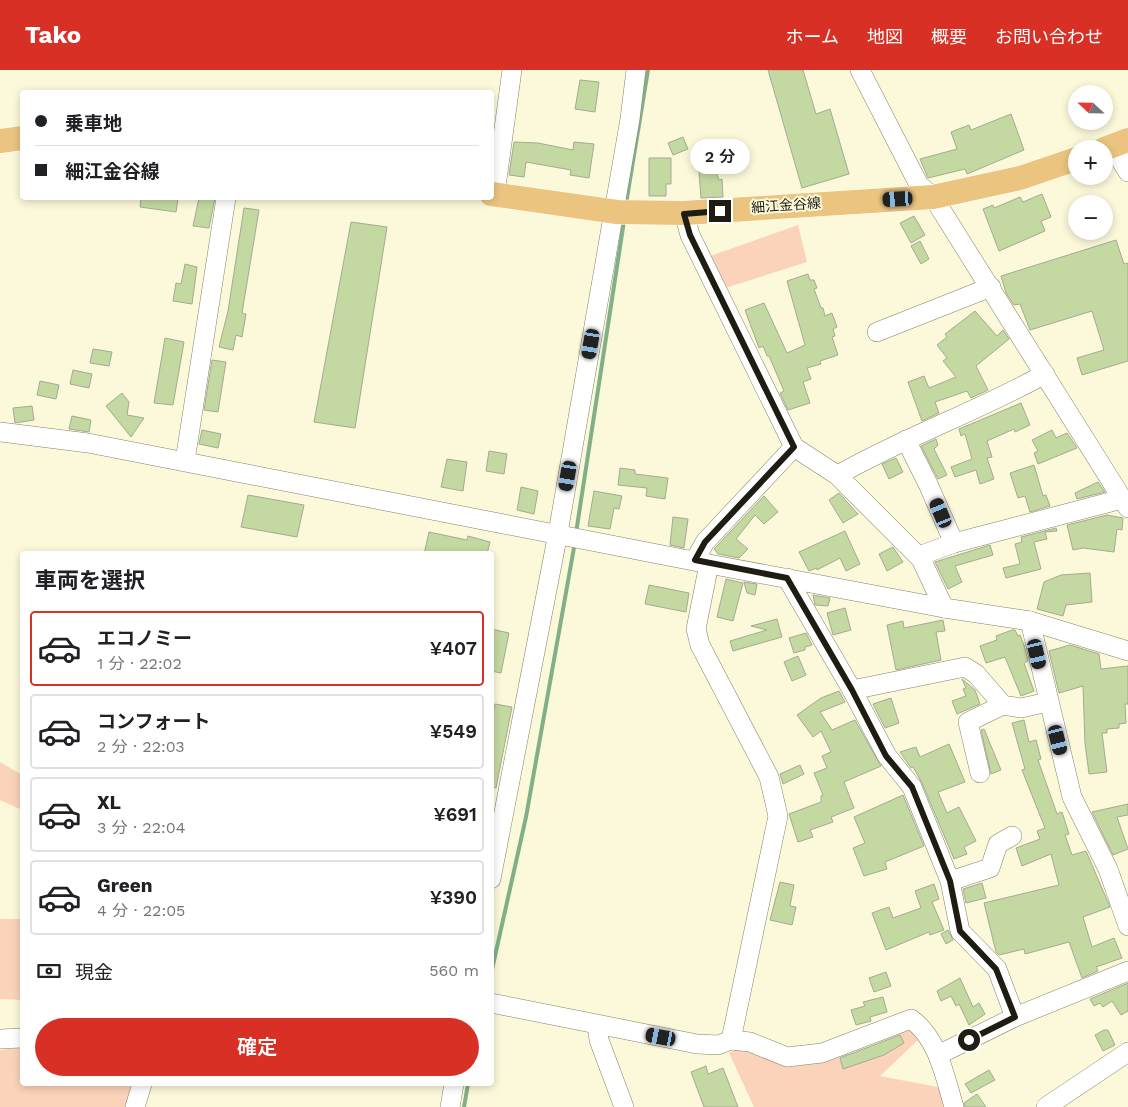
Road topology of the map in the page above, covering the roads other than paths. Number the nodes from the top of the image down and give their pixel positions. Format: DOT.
graph roads {
  1 [pos="512,70"];
  2 [pos="636,70"];
  3 [pos="860,70"];
  4 [pos="20,138"];
  5 [pos="0,141"];
  6 [pos="1115,145"];
  7 [pos="1068,162"];
  8 [pos="1128,172"];
  9 [pos="494,187"];
  10 [pos="494,194"];
  11 [pos="933,197"];
  12 [pos="226,200"];
  13 [pos="623,213"];
  14 [pos="684,214"];
  15 [pos="991,287"];
  16 [pos="877,332"];
  17 [pos="1045,374"];
  18 [pos="0,432"];
  19 [pos="906,440"];
  20 [pos="794,447"];
  21 [pos="185,461"];
  22 [pos="838,476"];
  23 [pos="1125,504"];
  24 [pos="570,535"];
  25 [pos="954,542"];
  26 [pos="919,556"];
  27 [pos="702,562"];
  28 [pos="787,578"];
  29 [pos="944,608"];
  30 [pos="1030,621"];
  31 [pos="1128,652"];
  32 [pos="852,690"];
  33 [pos="1048,702"];
  34 [pos="1003,705"];
  35 [pos="980,773"];
  36 [pos="496,823"];
  37 [pos="1012,836"];
  38 [pos="494,845"];
  39 [pos="950,881"];
  40 [pos="1128,926"];
  41 [pos="1128,971"];
  42 [pos="494,1003"];
  43 [pos="1015,1017"];
  44 [pos="597,1025"];
  45 [pos="20,1038"];
  46 [pos="0,1039"];
  47 [pos="731,1040"];
  48 [pos="1128,1052"];
  49 [pos="938,1055"];
  50 [pos="141,1086"];
  51 [pos="454,1086"];
  52 [pos="135,1107"];
  53 [pos="450,1107"];
  54 [pos="624,1107"];
  55 [pos="954,1107"];
  56 [pos="1046,1107"];
  1 -- 9 [label="street"];
  2 -- 13 [label="street"];
  3 -- 11 [label="street"];
  4 -- 5 [label="main road"];
  6 -- 8 [label="street"];
  7 -- 11 [label="main road, 細江金谷線"];
  10 -- 13 [label="main road, 細江金谷線"];
  11 -- 14 [label="main road, 細江金谷線"];
  11 -- 15 [label="street"];
  12 -- 21 [label="street"];
  13 -- 14 [label="main road, 細江金谷線"];
  13 -- 24 [label="street"];
  14 -- 20 [label="street"];
  15 -- 16 [label="street"];
  15 -- 17 [label="street"];
  17 -- 19 [label="street"];
  17 -- 23 [label="street"];
  18 -- 21 [label="street"];
  19 -- 22 [label="street"];
  19 -- 25 [label="street"];
  20 -- 22 [label="street"];
  20 -- 27 [label="street"];
  21 -- 24 [label="street"];
  22 -- 26 [label="street"];
  23 -- 25 [label="street"];
  24 -- 27 [label="street"];
  24 -- 36 [label="street"];
  25 -- 26 [label="street"];
  26 -- 29 [label="street"];
  27 -- 28 [label="street"];
  27 -- 47 [label="street"];
  28 -- 29 [label="street"];
  28 -- 32 [label="street"];
  29 -- 30 [label="street"];
  30 -- 31 [label="street"];
  30 -- 33 [label="street"];
  32 -- 34 [label="street"];
  32 -- 39 [label="street"];
  33 -- 34 [label="street"];
  33 -- 40 [label="street"];
  34 -- 35 [label="street"];
  36 -- 38 [label="street"];
  37 -- 39 [label="street"];
  39 -- 43 [label="street"];
  41 -- 43 [label="street"];
  42 -- 44 [label="street"];
  43 -- 49 [label="street"];
  44 -- 47 [label="street"];
  44 -- 54 [label="street"];
  45 -- 46 [label="street"];
  47 -- 49 [label="street"];
  48 -- 56 [label="street"];
  49 -- 55 [label="street"];
  50 -- 52 [label="street"];
  51 -- 53 [label="street"];
}
